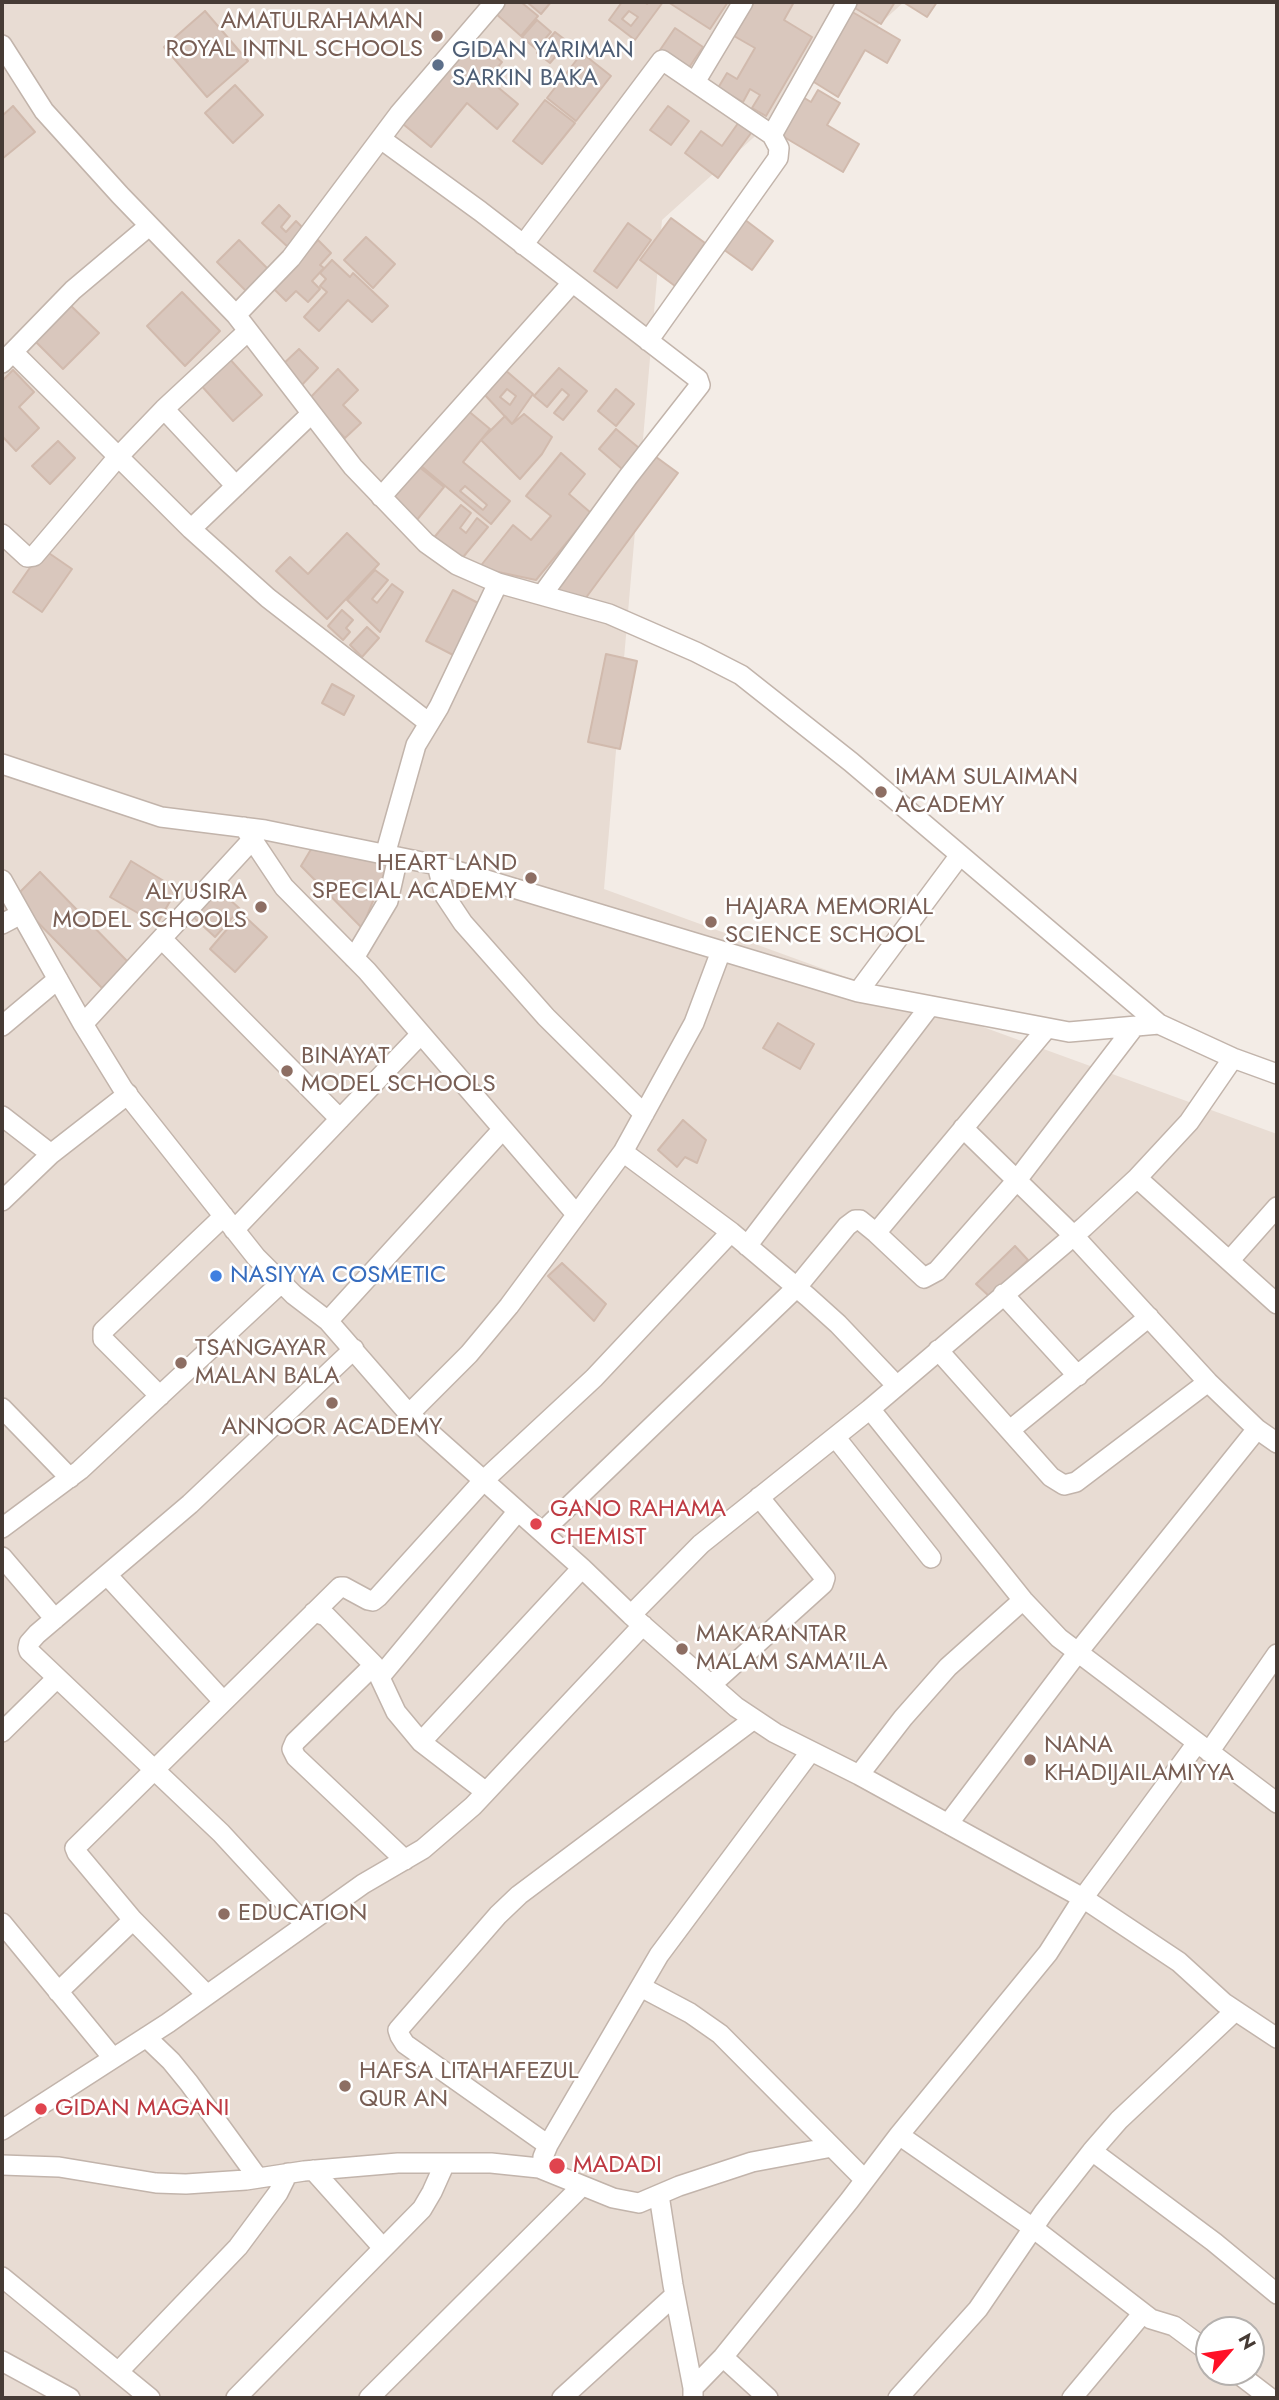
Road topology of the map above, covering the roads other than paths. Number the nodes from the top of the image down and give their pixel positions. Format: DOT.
graph roads {
  1 [pos="495,2"];
  2 [pos="743,2"];
  3 [pos="847,2"];
  4 [pos="2,45"];
  5 [pos="695,82"];
  6 [pos="772,135"];
  7 [pos="380,139"];
  8 [pos="149,226"];
  9 [pos="523,245"];
  10 [pos="572,283"];
  11 [pos="236,315"];
  12 [pos="248,331"];
  13 [pos="649,341"];
  14 [pos="8,357"];
  15 [pos="164,409"];
  16 [pos="311,414"];
  17 [pos="117,458"];
  18 [pos="236,486"];
  19 [pos="381,497"];
  20 [pos="191,529"];
  21 [pos="2,534"];
  22 [pos="498,583"];
  23 [pos="542,595"];
  24 [pos="429,723"];
  25 [pos="2,764"];
  26 [pos="248,834"];
  27 [pos="960,855"];
  28 [pos="392,856"];
  29 [pos="437,865"];
  30 [pos="2,880"];
  31 [pos="21,914"];
  32 [pos="2,924"];
  33 [pos="162,939"];
  34 [pos="721,951"];
  35 [pos="354,958"];
  36 [pos="58,979"];
  37 [pos="858,992"];
  38 [pos="930,1006"];
  39 [pos="83,1024"];
  40 [pos="1159,1024"];
  41 [pos="2,1026"];
  42 [pos="1134,1027"];
  43 [pos="1047,1028"];
  44 [pos="421,1034"];
  45 [pos="1233,1058"];
  46 [pos="1277,1074"];
  47 [pos="128,1094"];
  48 [pos="644,1114"];
  49 [pos="2,1116"];
  50 [pos="340,1119"];
  51 [pos="963,1128"];
  52 [pos="503,1129"];
  53 [pos="623,1152"];
  54 [pos="51,1154"];
  55 [pos="1137,1178"];
  56 [pos="1017,1180"];
  57 [pos="2,1201"];
  58 [pos="1277,1207"];
  59 [pos="576,1214"];
  60 [pos="229,1223"];
  61 [pos="731,1232"];
  62 [pos="876,1233"];
  63 [pos="1073,1235"];
  64 [pos="747,1246"];
  65 [pos="1230,1260"];
  66 [pos="281,1283"];
  67 [pos="797,1287"];
  68 [pos="1003,1294"];
  69 [pos="1277,1304"];
  70 [pos="1149,1317"];
  71 [pos="328,1321"];
  72 [pos="354,1349"];
  73 [pos="939,1350"];
  74 [pos="1078,1376"];
  75 [pos="1208,1382"];
  76 [pos="897,1386"];
  77 [pos="160,1396"];
  78 [pos="2,1408"];
  79 [pos="870,1409"];
  80 [pos="409,1414"];
  81 [pos="1257,1429"];
  82 [pos="1010,1430"];
  83 [pos="836,1438"];
  84 [pos="1277,1443"];
  85 [pos="70,1478"];
  86 [pos="483,1481"];
  87 [pos="760,1497"];
  88 [pos="519,1511"];
  89 [pos="2,1528"];
  90 [pos="542,1532"];
  91 [pos="2,1557"];
  92 [pos="932,1558"];
  93 [pos="583,1568"];
  94 [pos="107,1574"];
  95 [pos="1023,1600"];
  96 [pos="314,1612"];
  97 [pos="55,1619"];
  98 [pos="637,1620"];
  99 [pos="1078,1652"];
  100 [pos="1277,1654"];
  101 [pos="377,1671"];
  102 [pos="57,1678"];
  103 [pos="711,1685"];
  104 [pos="223,1701"];
  105 [pos="754,1719"];
  106 [pos="2,1732"];
  107 [pos="421,1742"];
  108 [pos="1203,1748"];
  109 [pos="811,1751"];
  110 [pos="155,1769"];
  111 [pos="859,1775"];
  112 [pos="486,1792"];
  113 [pos="1277,1803"];
  114 [pos="948,1824"];
  115 [pos="404,1860"];
  116 [pos="1083,1898"];
  117 [pos="133,1920"];
  118 [pos="2,1923"];
  119 [pos="305,1924"];
  120 [pos="640,1987"];
  121 [pos="58,1992"];
  122 [pos="206,1994"];
  123 [pos="1235,2011"];
  124 [pos="146,2037"];
  125 [pos="1277,2038"];
  126 [pos="113,2059"];
  127 [pos="5,2122"];
  128 [pos="899,2135"];
  129 [pos="548,2145"];
  130 [pos="832,2147"];
  131 [pos="1091,2151"];
  132 [pos="445,2163"];
  133 [pos="2,2165"];
  134 [pos="539,2168"];
  135 [pos="313,2170"];
  136 [pos="288,2173"];
  137 [pos="258,2178"];
  138 [pos="864,2179"];
  139 [pos="582,2186"];
  140 [pos="659,2195"];
  141 [pos="1032,2228"];
  142 [pos="383,2248"];
  143 [pos="2,2277"];
  144 [pos="1277,2294"];
  145 [pos="675,2295"];
  146 [pos="1143,2313"];
  147 [pos="1195,2342"];
  148 [pos="723,2357"];
  149 [pos="2,2361"];
  150 [pos="118,2372"];
  151 [pos="1254,2386"];
  152 [pos="693,2393"];
  153 [pos="70,2398"];
  154 [pos="150,2398"];
  155 [pos="236,2398"];
  156 [pos="369,2398"];
  157 [pos="562,2398"];
  158 [pos="768,2398"];
  159 [pos="898,2398"];
  160 [pos="1072,2398"];
  161 [pos="1270,2398"];
  1 -- 7 [label="street"];
  2 -- 5 [label="street"];
  3 -- 6 [label="street"];
  4 -- 8 [label="street"];
  5 -- 6 [label="street"];
  5 -- 9 [label="street"];
  6 -- 13 [label="street"];
  7 -- 9 [label="street"];
  7 -- 11 [label="street"];
  8 -- 11 [label="street"];
  8 -- 14 [label="street"];
  9 -- 10 [label="street"];
  10 -- 13 [label="street"];
  10 -- 19 [label="street"];
  11 -- 12 [label="street"];
  12 -- 15 [label="street"];
  12 -- 16 [label="street"];
  13 -- 23 [label="street"];
  14 -- 17 [label="street"];
  15 -- 17 [label="street"];
  15 -- 18 [label="street"];
  16 -- 18 [label="street"];
  16 -- 19 [label="street"];
  17 -- 20 [label="street"];
  17 -- 21 [label="street"];
  18 -- 20 [label="street"];
  19 -- 22 [label="street"];
  20 -- 24 [label="street"];
  22 -- 23 [label="street"];
  22 -- 24 [label="street"];
  23 -- 27 [label="street"];
  24 -- 28 [label="street"];
  25 -- 26 [label="street"];
  26 -- 28 [label="street"];
  26 -- 33 [label="street"];
  26 -- 35 [label="street"];
  27 -- 37 [label="street"];
  27 -- 40 [label="street"];
  28 -- 29 [label="street"];
  28 -- 35 [label="street"];
  29 -- 34 [label="street"];
  29 -- 48 [label="street"];
  30 -- 31 [label="street"];
  31 -- 32 [label="street"];
  31 -- 36 [label="street"];
  33 -- 39 [label="street"];
  33 -- 50 [label="street"];
  34 -- 37 [label="street"];
  34 -- 48 [label="street"];
  35 -- 44 [label="street"];
  36 -- 39 [label="street"];
  36 -- 41 [label="street"];
  37 -- 38 [label="street"];
  38 -- 43 [label="street"];
  38 -- 64 [label="street"];
  39 -- 47 [label="street"];
  40 -- 42 [label="street"];
  40 -- 45 [label="street"];
  42 -- 43 [label="street"];
  42 -- 56 [label="street"];
  43 -- 51 [label="street"];
  44 -- 50 [label="street"];
  44 -- 52 [label="street"];
  45 -- 46 [label="street"];
  45 -- 55 [label="street"];
  47 -- 54 [label="street"];
  47 -- 60 [label="street"];
  48 -- 53 [label="street"];
  49 -- 54 [label="street"];
  50 -- 60 [label="street"];
  51 -- 56 [label="street"];
  51 -- 62 [label="street"];
  52 -- 59 [label="street"];
  52 -- 71 [label="street"];
  53 -- 59 [label="street"];
  53 -- 61 [label="street"];
  54 -- 57 [label="street"];
  55 -- 63 [label="street"];
  55 -- 65 [label="street"];
  56 -- 62 [label="street"];
  56 -- 63 [label="street"];
  58 -- 65 [label="street"];
  59 -- 80 [label="street"];
  60 -- 66 [label="street"];
  60 -- 77 [label="street"];
  61 -- 64 [label="street"];
  61 -- 86 [label="street"];
  62 -- 67 [label="street"];
  63 -- 68 [label="street"];
  63 -- 70 [label="street"];
  64 -- 67 [label="street"];
  65 -- 69 [label="street"];
  66 -- 71 [label="street"];
  66 -- 77 [label="street"];
  67 -- 76 [label="street"];
  67 -- 90 [label="street"];
  68 -- 73 [label="street"];
  68 -- 74 [label="street"];
  70 -- 74 [label="street"];
  70 -- 75 [label="street"];
  71 -- 72 [label="street"];
  72 -- 80 [label="street"];
  72 -- 94 [label="street"];
  73 -- 76 [label="street"];
  73 -- 82 [label="street"];
  74 -- 82 [label="street"];
  75 -- 81 [label="street"];
  75 -- 82 [label="street"];
  76 -- 79 [label="street"];
  77 -- 85 [label="street"];
  78 -- 85 [label="street"];
  79 -- 83 [label="street"];
  79 -- 95 [label="street"];
  80 -- 86 [label="street"];
  81 -- 84 [label="street"];
  81 -- 99 [label="street"];
  83 -- 87 [label="street"];
  83 -- 92 [label="street"];
  85 -- 89 [label="street"];
  86 -- 88 [label="street"];
  86 -- 96 [label="street"];
  87 -- 98 [label="street"];
  87 -- 103 [label="street"];
  88 -- 90 [label="street"];
  88 -- 101 [label="street"];
  90 -- 93 [label="street"];
  91 -- 97 [label="street"];
  93 -- 98 [label="street"];
  93 -- 107 [label="street"];
  94 -- 97 [label="street"];
  94 -- 104 [label="street"];
  95 -- 99 [label="street"];
  95 -- 111 [label="street"];
  96 -- 101 [label="street"];
  96 -- 104 [label="street"];
  97 -- 102 [label="street"];
  98 -- 103 [label="street"];
  98 -- 112 [label="street"];
  99 -- 108 [label="street"];
  99 -- 114 [label="street"];
  100 -- 108 [label="street"];
  101 -- 107 [label="street"];
  101 -- 115 [label="street"];
  102 -- 106 [label="street"];
  102 -- 110 [label="street"];
  103 -- 105 [label="street"];
  104 -- 110 [label="street"];
  105 -- 109 [label="street"];
  105 -- 129 [label="street"];
  107 -- 112 [label="street"];
  108 -- 113 [label="street"];
  108 -- 116 [label="street"];
  109 -- 111 [label="street"];
  109 -- 120 [label="street"];
  110 -- 117 [label="street"];
  110 -- 119 [label="street"];
  111 -- 114 [label="street"];
  112 -- 115 [label="street"];
  114 -- 116 [label="street"];
  115 -- 119 [label="street"];
  116 -- 123 [label="street"];
  116 -- 128 [label="street"];
  117 -- 121 [label="street"];
  117 -- 122 [label="street"];
  118 -- 121 [label="street"];
  119 -- 122 [label="street"];
  120 -- 129 [label="street"];
  120 -- 130 [label="street"];
  121 -- 126 [label="street"];
  122 -- 124 [label="street"];
  123 -- 125 [label="street"];
  123 -- 131 [label="street"];
  124 -- 126 [label="street"];
  124 -- 137 [label="street"];
  126 -- 127 [label="street"];
  128 -- 138 [label="street"];
  128 -- 141 [label="street"];
  129 -- 134 [label="street"];
  130 -- 138 [label="street"];
  130 -- 140 [label="street"];
  131 -- 141 [label="street"];
  131 -- 144 [label="street"];
  132 -- 134 [label="street"];
  132 -- 135 [label="street"];
  132 -- 142 [label="street"];
  133 -- 137 [label="street"];
  134 -- 139 [label="street"];
  135 -- 136 [label="street"];
  135 -- 142 [label="street"];
  136 -- 137 [label="street"];
  136 -- 150 [label="street"];
  138 -- 148 [label="street"];
  139 -- 140 [label="street"];
  139 -- 156 [label="street"];
  140 -- 145 [label="street"];
  141 -- 146 [label="street"];
  141 -- 159 [label="street"];
  142 -- 155 [label="street"];
  143 -- 150 [label="street"];
  145 -- 152 [label="street"];
  145 -- 157 [label="street"];
  146 -- 147 [label="street"];
  146 -- 160 [label="street"];
  148 -- 152 [label="street"];
  148 -- 158 [label="street"];
  149 -- 153 [label="street"];
  150 -- 154 [label="street"];
  151 -- 161 [label="street"];
}
